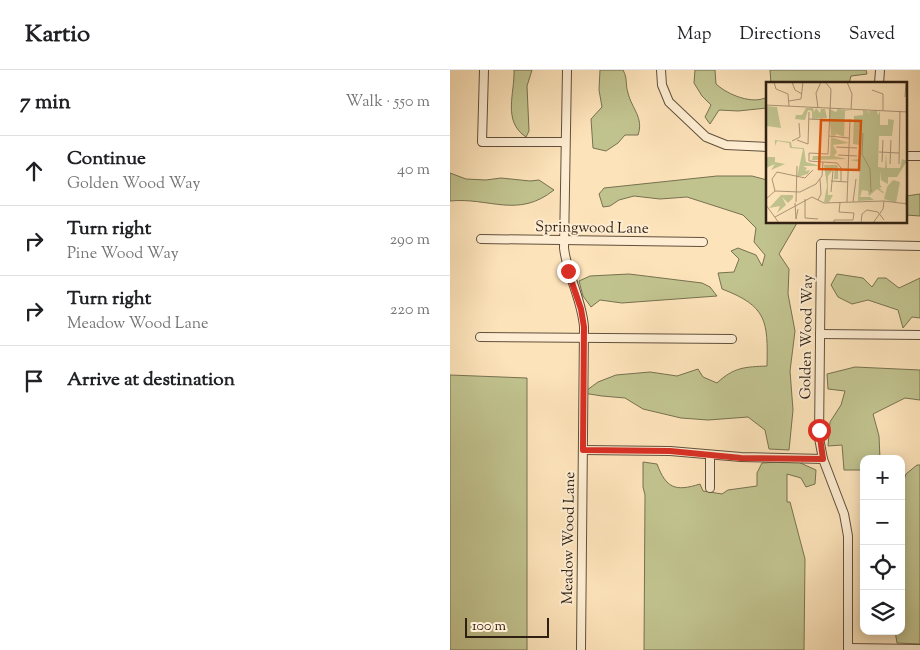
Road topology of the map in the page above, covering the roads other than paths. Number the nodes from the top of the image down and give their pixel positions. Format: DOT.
graph roads {
  1 [pos="484,70"];
  2 [pos="567,70"];
  3 [pos="661,70"];
  4 [pos="566,142"];
  5 [pos="766,147"];
  6 [pos="482,239"];
  7 [pos="564,240"];
  8 [pos="703,242"];
  9 [pos="920,246"];
  10 [pos="820,334"];
  11 [pos="920,335"];
  12 [pos="480,337"];
  13 [pos="584,338"];
  14 [pos="732,338"];
  15 [pos="583,450"];
  16 [pos="710,455"];
  17 [pos="823,459"];
  18 [pos="710,488"];
  19 [pos="848,649"];
  20 [pos="920,649"];
  21 [pos="581,650"];
  1 -- 4 [label="street"];
  2 -- 4 [label="street, Meadow Wood Lane"];
  3 -- 5 [label="street"];
  4 -- 7 [label="street, Meadow Wood Lane"];
  6 -- 7 [label="street, Springwood Lane"];
  7 -- 8 [label="street, Springwood Lane"];
  7 -- 13 [label="street, Meadow Wood Lane"];
  9 -- 10 [label="street, Golden Wood Way"];
  10 -- 11 [label="street"];
  10 -- 17 [label="street, Golden Wood Way"];
  12 -- 13 [label="street"];
  13 -- 14 [label="street"];
  13 -- 15 [label="street, Meadow Wood Lane"];
  15 -- 16 [label="street"];
  15 -- 21 [label="street, Meadow Wood Lane"];
  16 -- 17 [label="street"];
  16 -- 18 [label="street"];
  17 -- 19 [label="street, Golden Wood Way"];
  19 -- 20 [label="street"];
}
